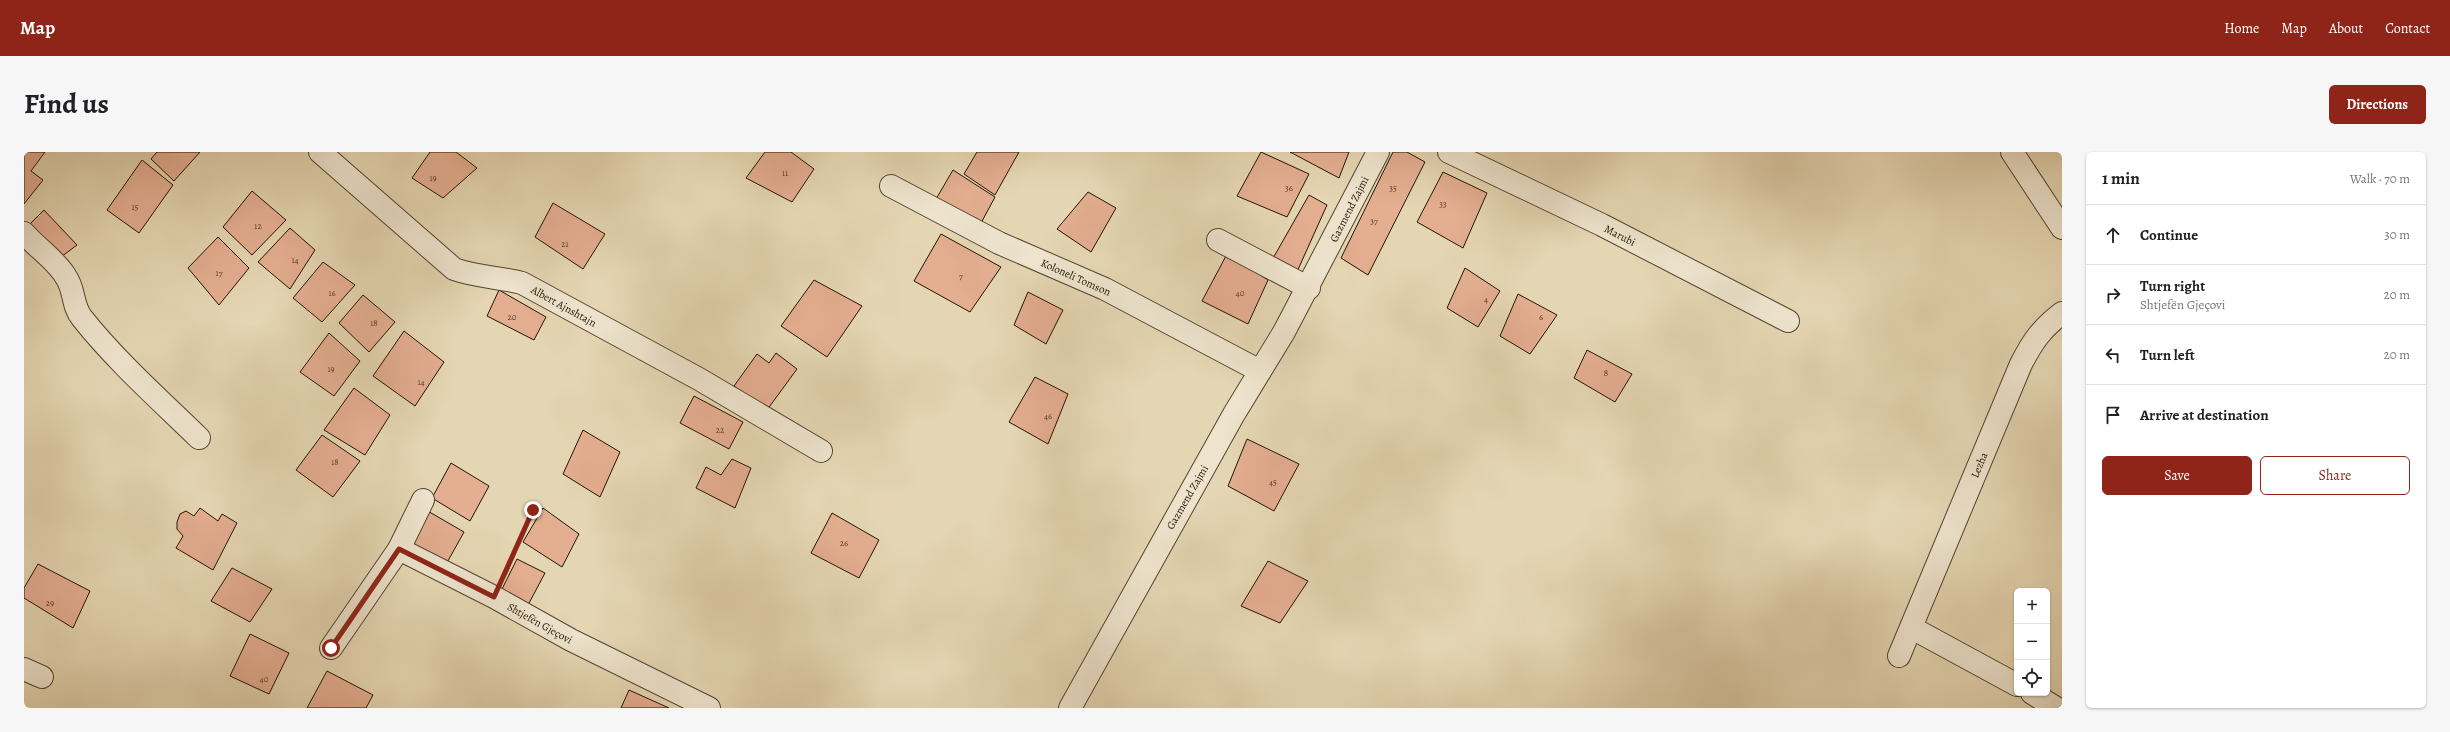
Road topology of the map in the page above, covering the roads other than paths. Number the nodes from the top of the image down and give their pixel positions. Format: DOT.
graph roads {
  1 [pos="320,152"];
  2 [pos="1378,152"];
  3 [pos="1449,152"];
  4 [pos="2012,152"];
  5 [pos="891,186"];
  6 [pos="2062,228"];
  7 [pos="24,233"];
  8 [pos="1218,240"];
  9 [pos="1309,288"];
  10 [pos="2062,313"];
  11 [pos="1788,321"];
  12 [pos="1260,371"];
  13 [pos="199,438"];
  14 [pos="821,451"];
  15 [pos="423,500"];
  16 [pos="399,549"];
  17 [pos="1912,628"];
  18 [pos="331,648"];
  19 [pos="1899,656"];
  20 [pos="2014,683"];
  21 [pos="2037,696"];
  22 [pos="709,708"];
  23 [pos="1070,708"];
  24 [pos="2056,708"];
  1 -- 14 [label="street, Albert Ajnshtajn"];
  2 -- 9 [label="street, Gazmend Zajmi"];
  3 -- 11 [label="street, Marubi"];
  4 -- 6 [label="street"];
  5 -- 12 [label="street, Koloneli Tomson"];
  7 -- 13 [label="street"];
  8 -- 9 [label="street"];
  9 -- 12 [label="street, Gazmend Zajmi"];
  10 -- 17 [label="street, Lezha"];
  12 -- 23 [label="street, Gazmend Zajmi"];
  15 -- 16 [label="street"];
  16 -- 18 [label="street"];
  16 -- 22 [label="street, Shtjefën Gjeçovi"];
  17 -- 19 [label="street, Lezha"];
  17 -- 20 [label="street"];
  21 -- 24 [label="street"];
}
